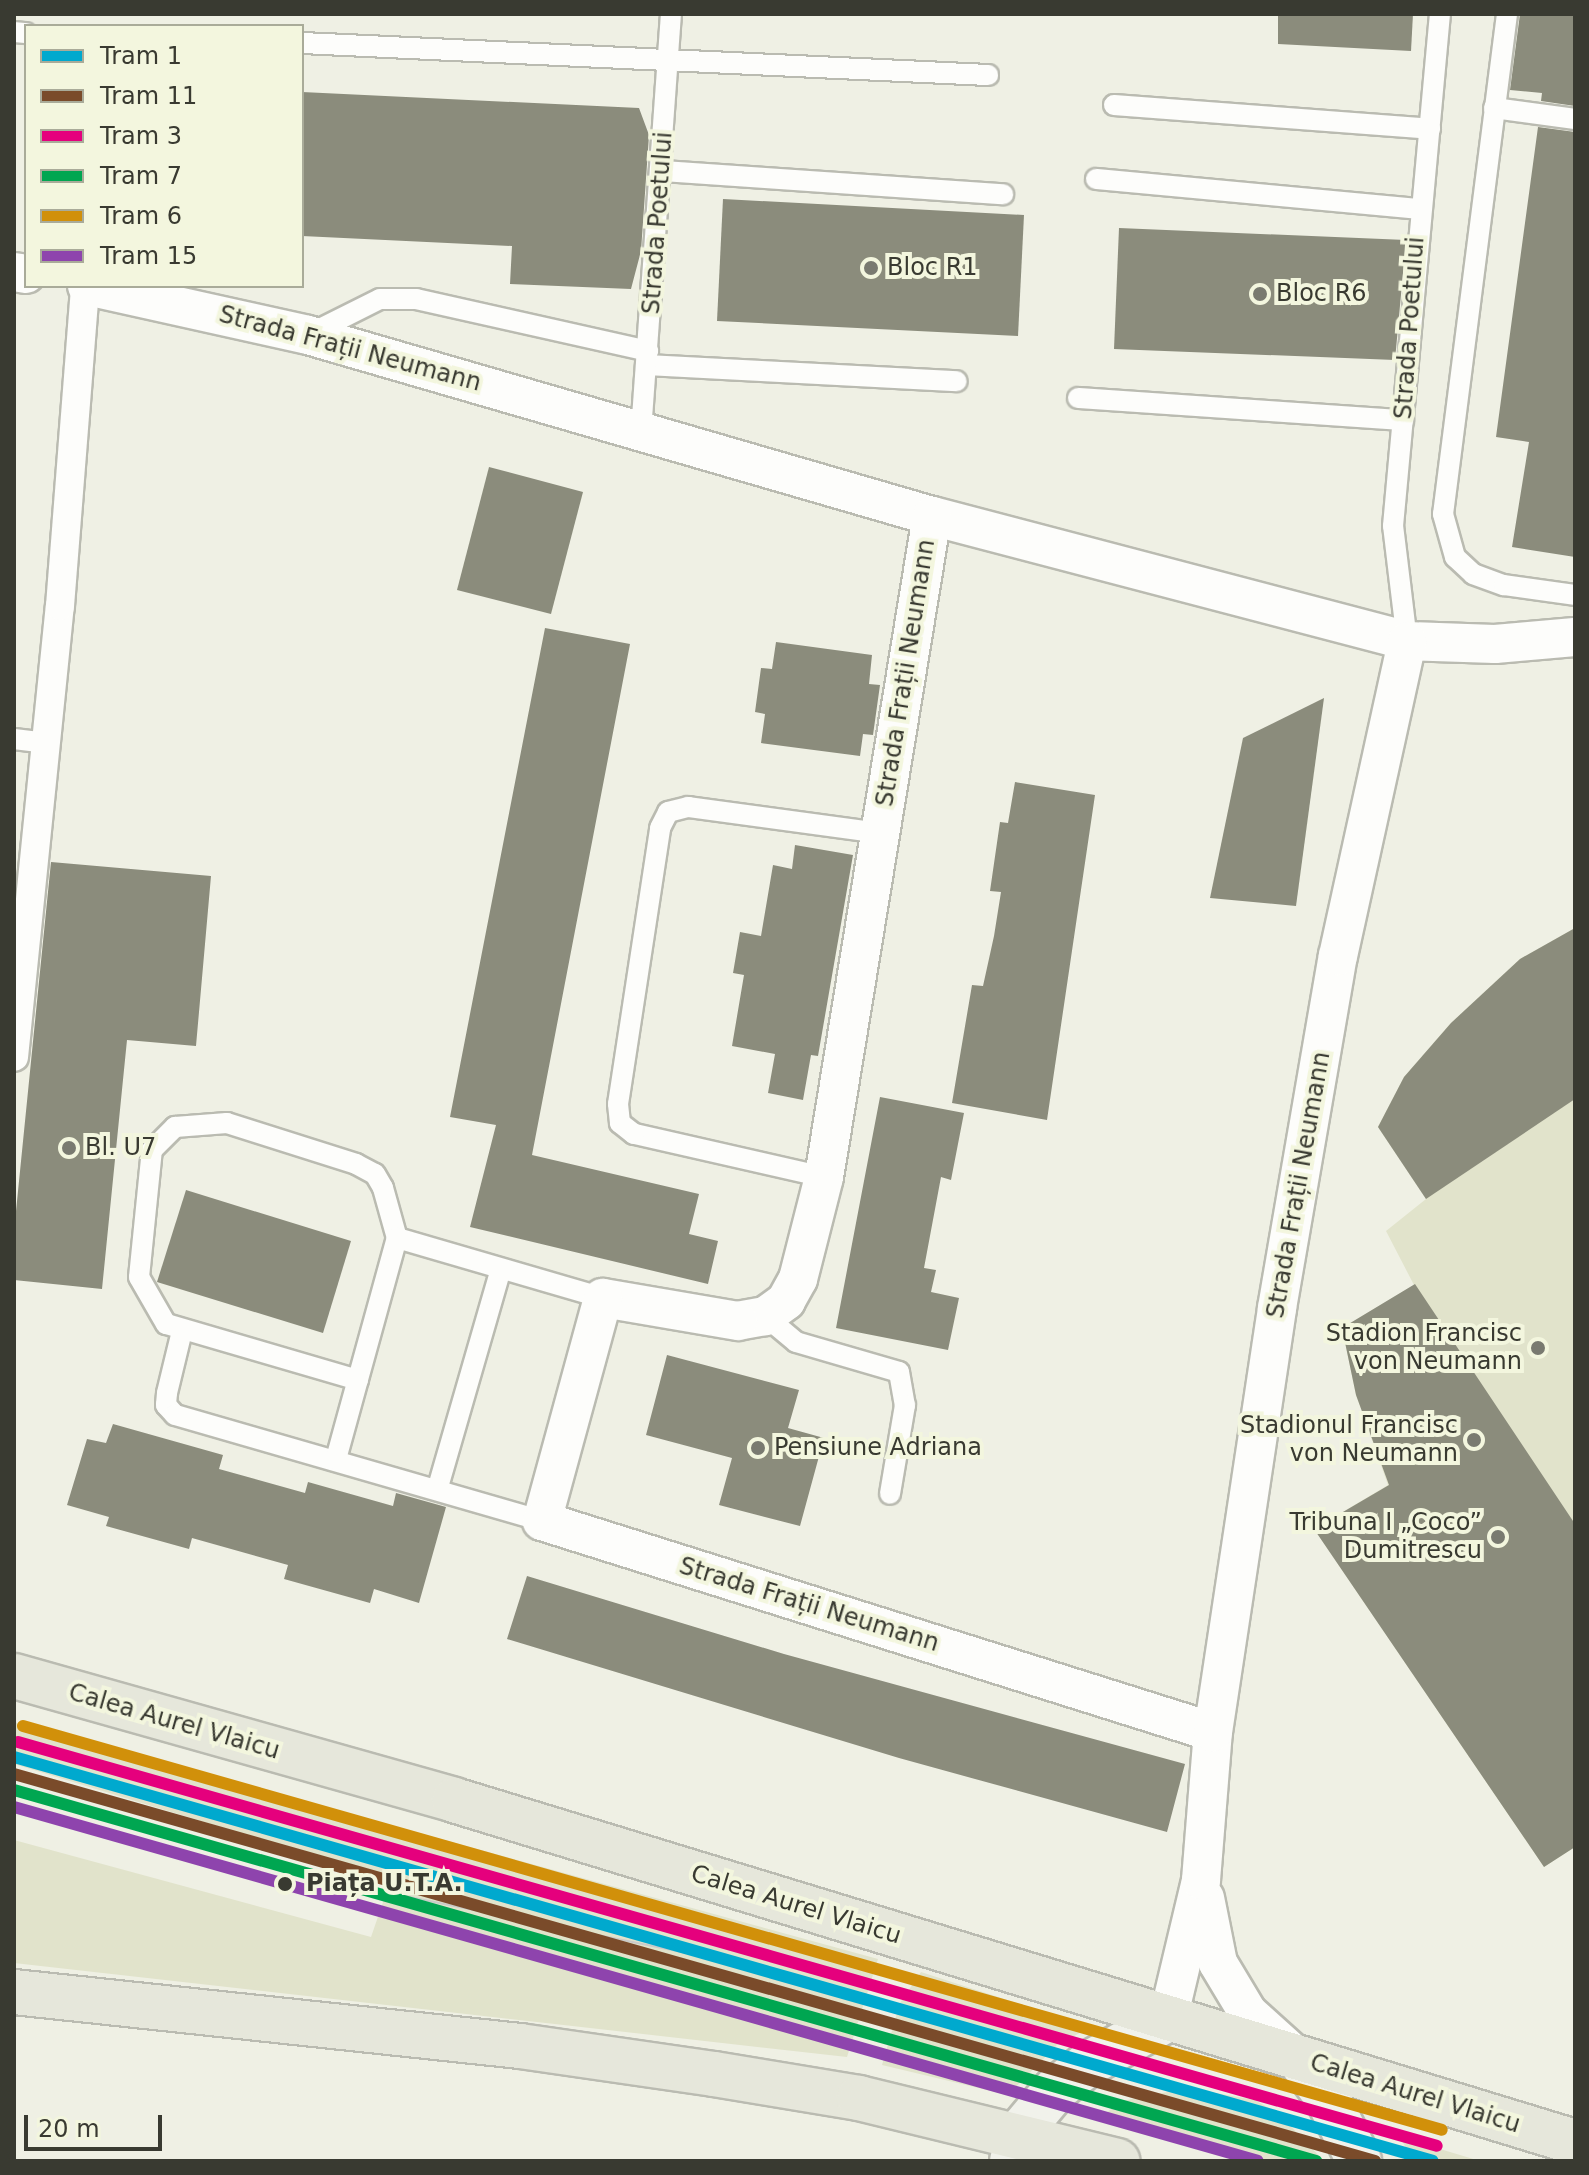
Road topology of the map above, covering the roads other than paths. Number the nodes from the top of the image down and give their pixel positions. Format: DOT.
graph roads {
  1 [pos="671,14"];
  2 [pos="1440,14"];
  3 [pos="1507,14"];
  4 [pos="304,43"];
  5 [pos="668,57"];
  6 [pos="988,75"];
  7 [pos="1114,105"];
  8 [pos="1494,108"];
  9 [pos="1575,119"];
  10 [pos="1430,129"];
  11 [pos="662,171"];
  12 [pos="1096,179"];
  13 [pos="1003,194"];
  14 [pos="1419,209"];
  15 [pos="86,288"];
  16 [pos="106,288"];
  17 [pos="185,296"];
  18 [pos="308,335"];
  19 [pos="648,358"];
  20 [pos="957,381"];
  21 [pos="1078,398"];
  22 [pos="1403,420"];
  23 [pos="641,432"];
  24 [pos="932,516"];
  25 [pos="1575,595"];
  26 [pos="1575,637"];
  27 [pos="1407,641"];
  28 [pos="14,739"];
  29 [pos="47,743"];
  30 [pos="880,833"];
  31 [pos="14,1057"];
  32 [pos="824,1177"];
  33 [pos="397,1238"];
  34 [pos="500,1272"];
  35 [pos="603,1298"];
  36 [pos="765,1316"];
  37 [pos="182,1331"];
  38 [pos="358,1380"];
  39 [pos="336,1459"];
  40 [pos="438,1487"];
  41 [pos="890,1494"];
  42 [pos="542,1521"];
  43 [pos="14,1676"];
  44 [pos="1213,1732"];
  45 [pos="1201,1880"];
  46 [pos="14,1992"];
  47 [pos="1168,2019"];
  48 [pos="1300,2060"];
  49 [pos="1575,2142"];
  50 [pos="1015,2147"];
  51 [pos="1117,2161"];
  52 [pos="1359,2161"];
  1 -- 5 [label="lane, Strada Poetului"];
  2 -- 10 [label="lane, Strada Poetului"];
  3 -- 8 [label="lane"];
  4 -- 5 [label="lane"];
  5 -- 6 [label="lane"];
  5 -- 11 [label="lane, Strada Poetului"];
  7 -- 10 [label="lane"];
  8 -- 9 [label="lane"];
  8 -- 25 [label="lane"];
  10 -- 14 [label="lane, Strada Poetului"];
  11 -- 13 [label="lane"];
  11 -- 19 [label="lane, Strada Poetului"];
  12 -- 14 [label="lane"];
  14 -- 22 [label="lane, Strada Poetului"];
  15 -- 29 [label="street"];
  16 -- 17 [label="street, Strada Frații Neumann"];
  17 -- 18 [label="street, Strada Frații Neumann"];
  18 -- 19 [label="lane"];
  18 -- 23 [label="street, Strada Frații Neumann"];
  19 -- 20 [label="lane"];
  19 -- 23 [label="lane, Strada Poetului"];
  21 -- 22 [label="lane"];
  22 -- 27 [label="lane, Strada Poetului"];
  23 -- 24 [label="street, Strada Frații Neumann"];
  24 -- 27 [label="street, Strada Frații Neumann"];
  24 -- 30 [label="street, Strada Frații Neumann"];
  26 -- 27 [label="street, Strada Frații Neumann"];
  27 -- 44 [label="street, Strada Frații Neumann"];
  28 -- 29 [label="lane"];
  29 -- 31 [label="street"];
  30 -- 32 [label="street, Strada Frații Neumann"];
  30 -- 32 [label="lane"];
  32 -- 36 [label="street, Strada Frații Neumann"];
  33 -- 34 [label="lane"];
  33 -- 37 [label="lane"];
  33 -- 38 [label="lane"];
  34 -- 35 [label="lane"];
  34 -- 40 [label="lane"];
  35 -- 36 [label="street"];
  35 -- 42 [label="street"];
  36 -- 41 [label="lane"];
  37 -- 38 [label="lane"];
  37 -- 39 [label="lane, Strada Frații Neumann"];
  38 -- 39 [label="lane"];
  39 -- 40 [label="lane, Strada Frații Neumann"];
  40 -- 42 [label="lane, Strada Frații Neumann"];
  42 -- 44 [label="street, Strada Frații Neumann"];
  43 -- 47 [label="main road, Calea Aurel Vlaicu"];
  44 -- 45 [label="street, Strada Frații Neumann"];
  45 -- 47 [label="street, Strada Frații Neumann"];
  45 -- 48 [label="street, Strada Frații Neumann"];
  46 -- 50 [label="main road"];
  47 -- 48 [label="main road, Calea Aurel Vlaicu"];
  47 -- 50 [label="main road"];
  48 -- 49 [label="main road, Calea Aurel Vlaicu"];
  48 -- 52 [label="main road"];
  50 -- 51 [label="main road"];
}
